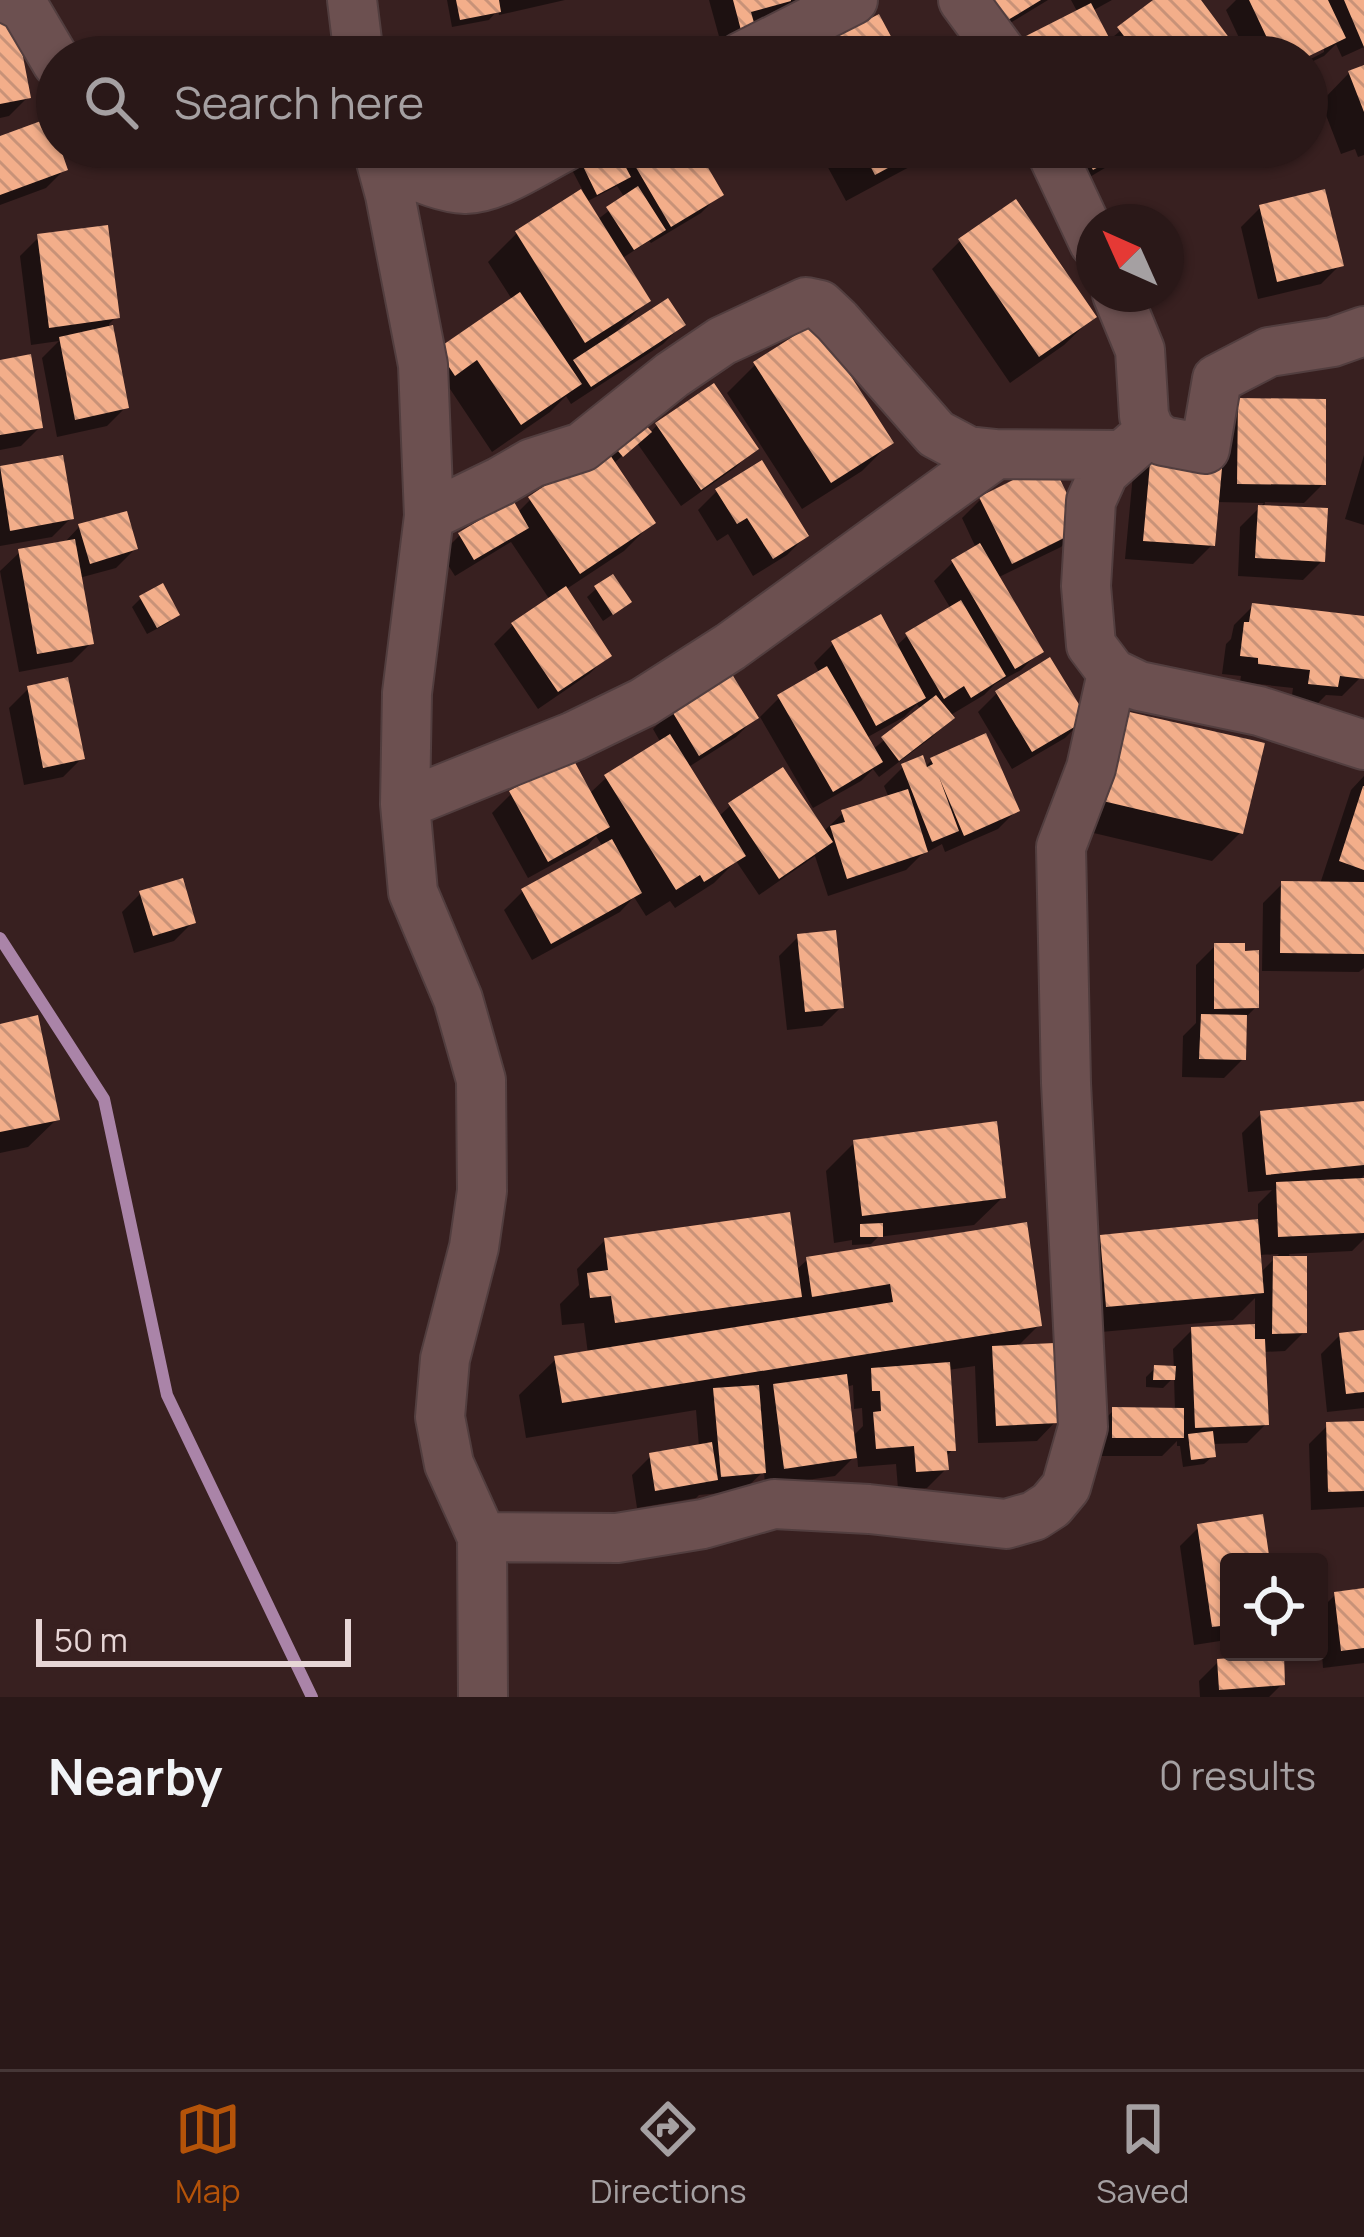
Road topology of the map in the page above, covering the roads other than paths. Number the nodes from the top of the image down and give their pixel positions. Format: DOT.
graph roads {
  1 [pos="10,0"];
  2 [pos="352,0"];
  3 [pos="853,0"];
  4 [pos="963,0"];
  5 [pos="41,36"];
  6 [pos="356,36"];
  7 [pos="782,36"];
  8 [pos="990,36"];
  9 [pos="382,168"];
  10 [pos="407,168"];
  11 [pos="522,168"];
  12 [pos="1059,168"];
  13 [pos="1076,205"];
  14 [pos="1124,312"];
  15 [pos="1364,331"];
  16 [pos="1136,443"];
  17 [pos="996,454"];
  18 [pos="429,516"];
  19 [pos="1112,673"];
  20 [pos="1364,745"];
  21 [pos="405,804"];
  22 [pos="482,1537"];
  23 [pos="482,1697"];
  1 -- 5 [label="street"];
  2 -- 6 [label="street"];
  3 -- 7 [label="street"];
  4 -- 8 [label="street"];
  9 -- 18 [label="street"];
  10 -- 11 [label="street"];
  12 -- 13 [label="street"];
  14 -- 16 [label="street"];
  15 -- 16 [label="street"];
  16 -- 17 [label="street"];
  16 -- 19 [label="street"];
  17 -- 18 [label="street"];
  17 -- 21 [label="street"];
  18 -- 21 [label="street"];
  19 -- 20 [label="street"];
  19 -- 22 [label="street"];
  21 -- 22 [label="street"];
  22 -- 23 [label="street"];
}
